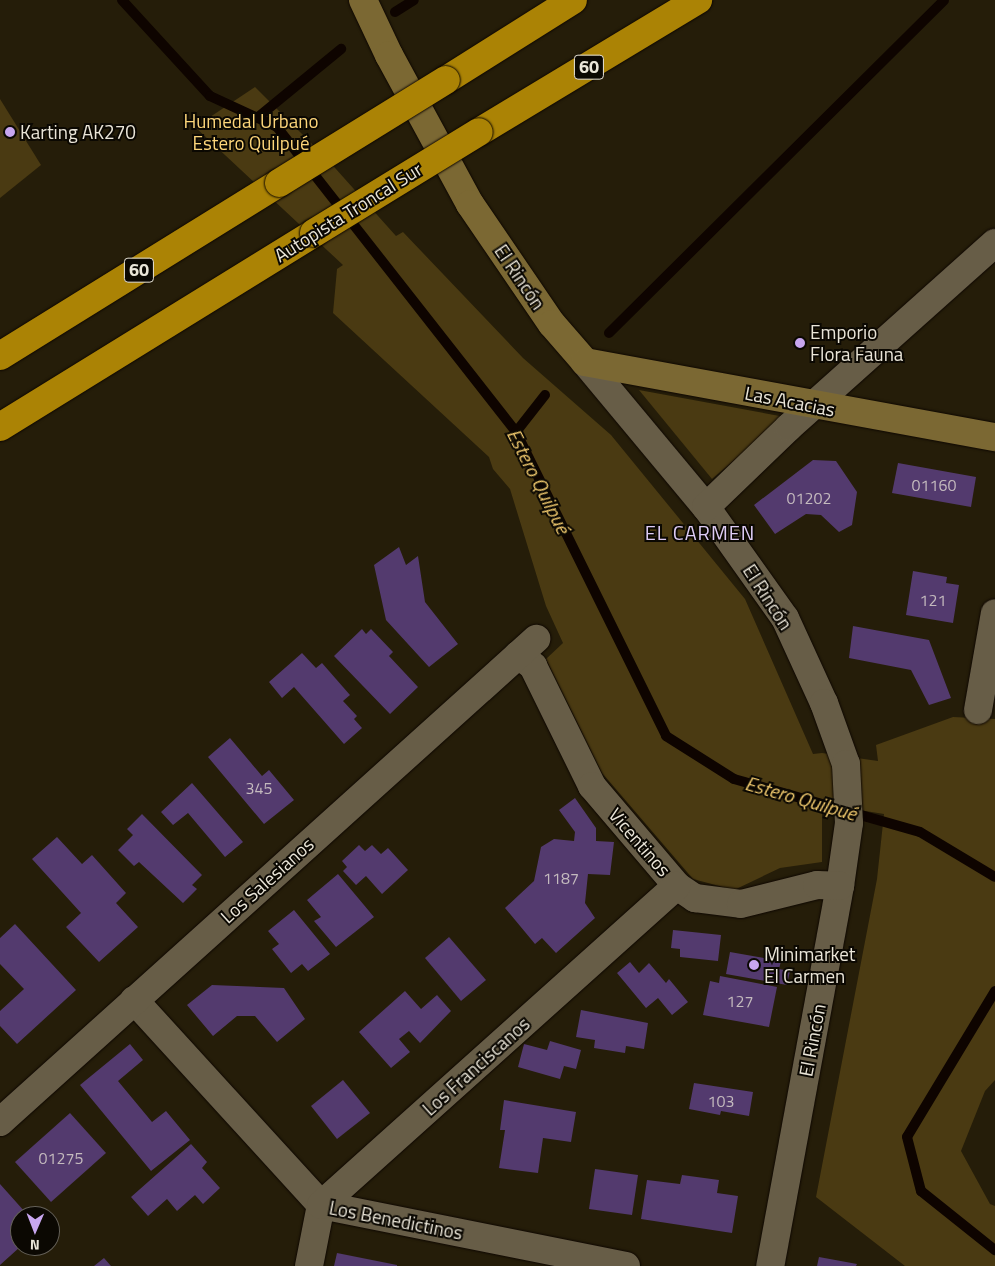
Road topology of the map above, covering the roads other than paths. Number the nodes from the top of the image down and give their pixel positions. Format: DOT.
graph roads {
  1 [pos="363,0"];
  2 [pos="573,0"];
  3 [pos="698,0"];
  4 [pos="995,243"];
  5 [pos="0,356"];
  6 [pos="585,362"];
  7 [pos="816,406"];
  8 [pos="0,427"];
  9 [pos="995,437"];
  10 [pos="706,507"];
  11 [pos="995,613"];
  12 [pos="527,647"];
  13 [pos="978,710"];
  14 [pos="677,886"];
  15 [pos="840,886"];
  16 [pos="134,1000"];
  17 [pos="0,1122"];
  18 [pos="321,1205"];
  19 [pos="309,1266"];
  20 [pos="626,1266"];
  21 [pos="770,1266"];
  1 -- 6 [label="street, El Rincón"];
  2 -- 5 [label="highway, 60, bridge"];
  3 -- 8 [label="highway, Autopista Troncal Sur / 60, bridge"];
  4 -- 7 [label="street"];
  6 -- 7 [label="street, Las Acacias"];
  6 -- 10 [label="street, El Rincón"];
  7 -- 9 [label="street, Las Acacias"];
  7 -- 10 [label="street"];
  10 -- 15 [label="street, El Rincón"];
  11 -- 13 [label="street"];
  12 -- 14 [label="street, Vicentinos"];
  12 -- 16 [label="street, Los Salesianos"];
  14 -- 15 [label="street, Vicentinos"];
  14 -- 18 [label="street, Los Franciscanos"];
  15 -- 21 [label="street, El Rincón"];
  16 -- 17 [label="street, Los Salesianos"];
  16 -- 18 [label="street, Los Benedictinos"];
  18 -- 19 [label="street"];
  18 -- 20 [label="street, Los Benedictinos"];
}
